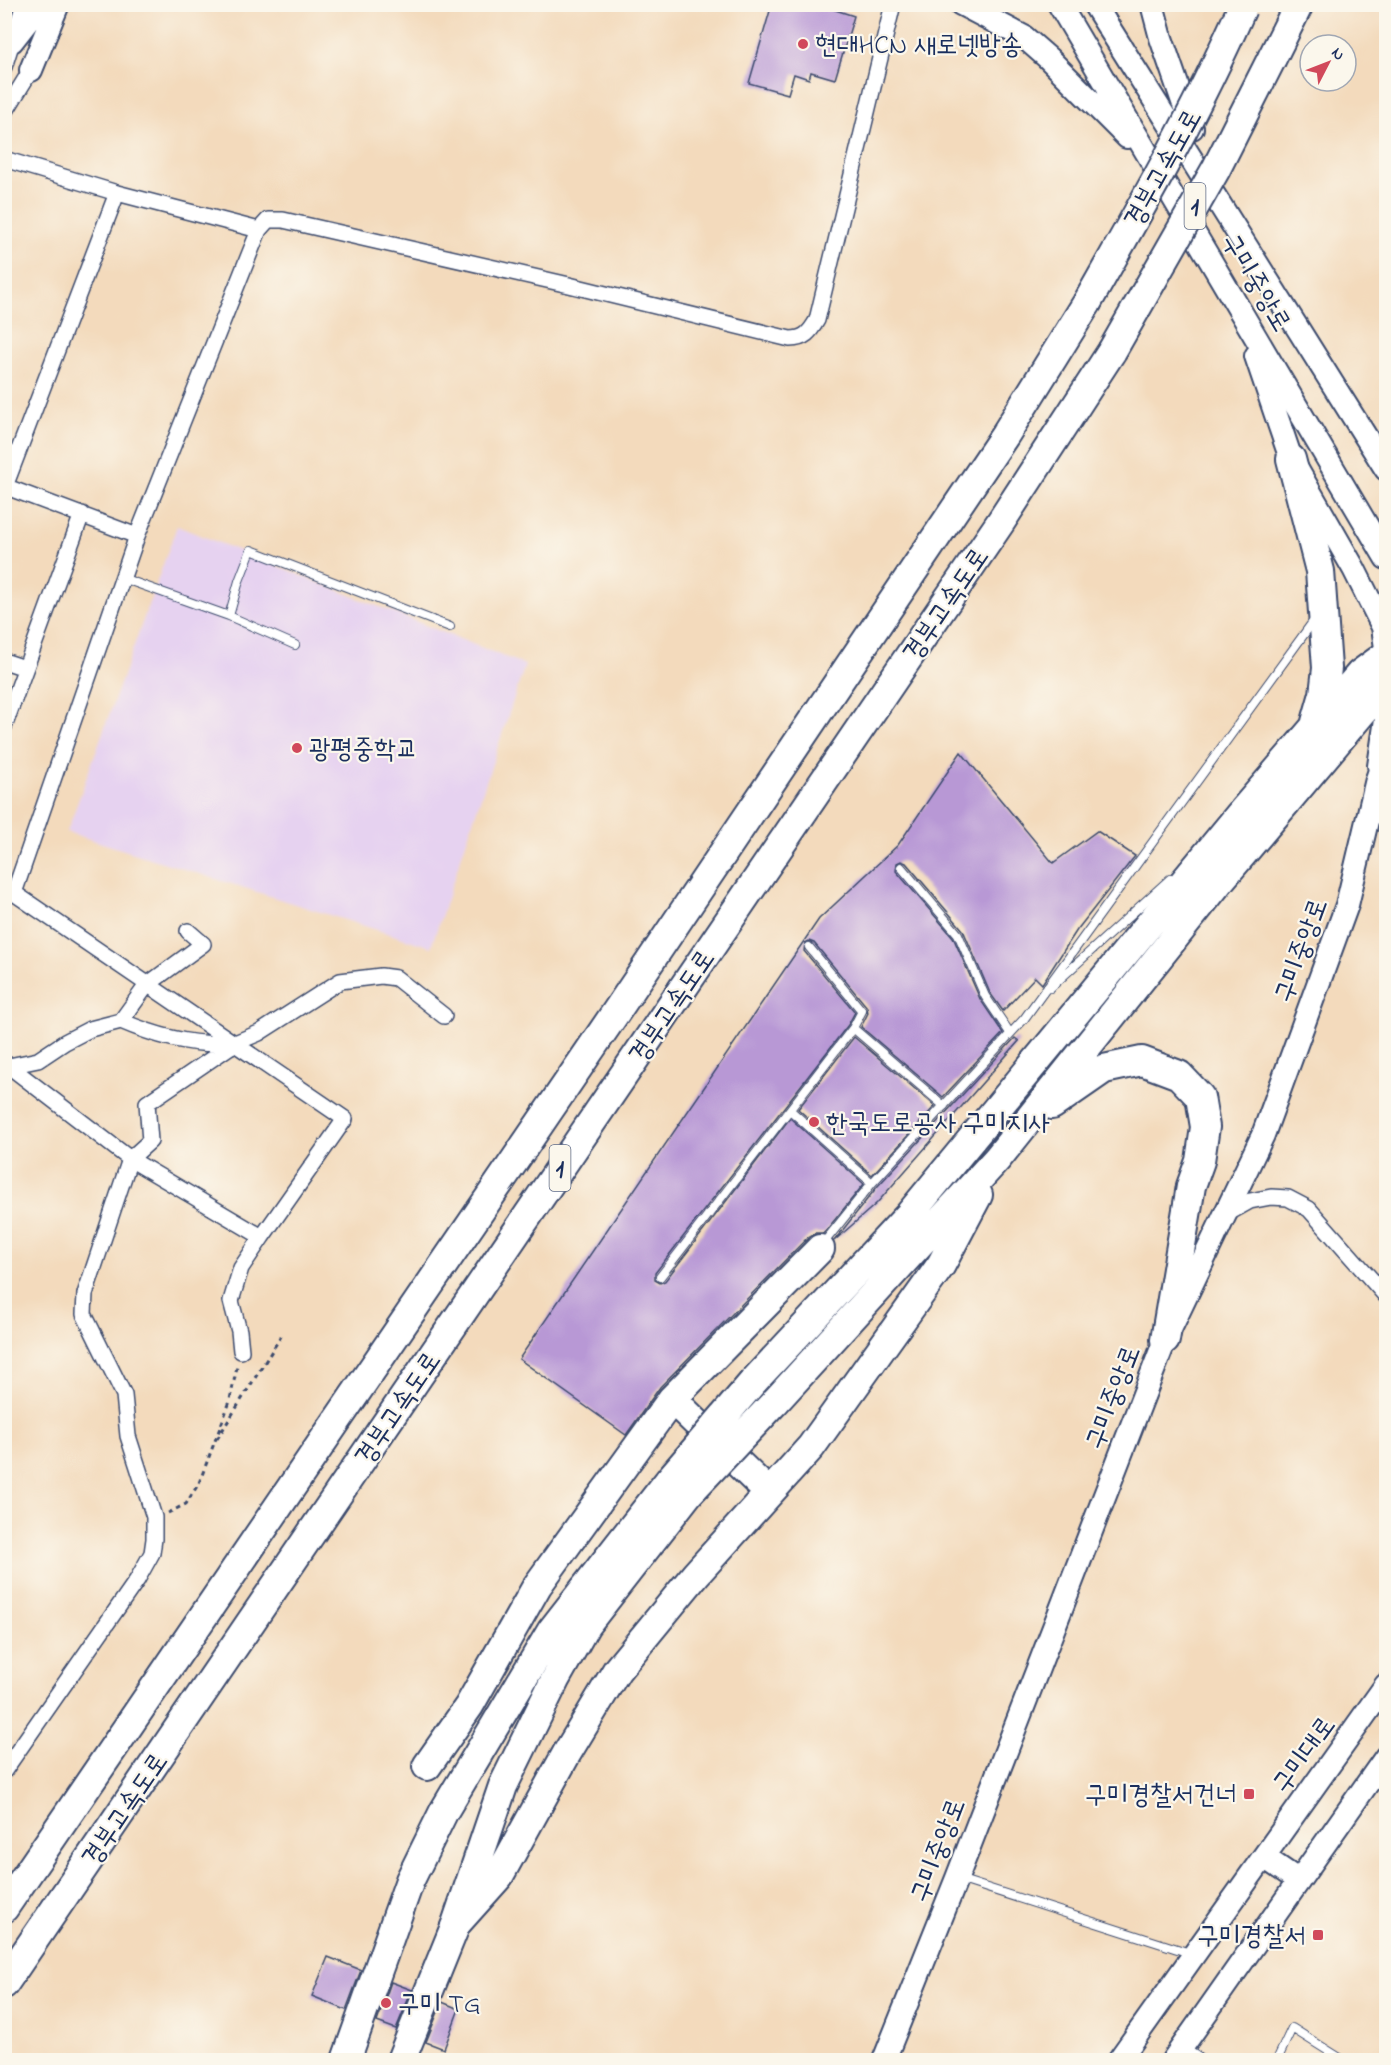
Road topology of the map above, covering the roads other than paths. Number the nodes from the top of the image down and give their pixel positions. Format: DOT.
graph roads {
  1 [pos="893,4"];
  2 [pos="961,4"];
  3 [pos="1059,4"];
  4 [pos="1094,4"];
  5 [pos="1152,4"];
  6 [pos="1299,4"];
  7 [pos="41,5"];
  8 [pos="1243,6"];
  9 [pos="12,41"];
  10 [pos="4,67"];
  11 [pos="31,70"];
  12 [pos="4,114"];
  13 [pos="4,159"];
  14 [pos="1153,163"];
  15 [pos="117,193"];
  16 [pos="1217,200"];
  17 [pos="260,230"];
  18 [pos="1240,311"];
  19 [pos="1361,429"];
  20 [pos="1386,452"];
  21 [pos="1290,459"];
  22 [pos="1386,469"];
  23 [pos="5,487"];
  24 [pos="82,514"];
  25 [pos="137,536"];
  26 [pos="1386,558"];
  27 [pos="122,578"];
  28 [pos="1323,608"];
  29 [pos="229,616"];
  30 [pos="450,627"];
  31 [pos="295,645"];
  32 [pos="1386,648"];
  33 [pos="1386,655"];
  34 [pos="4,661"];
  35 [pos="26,668"];
  36 [pos="1386,684"];
  37 [pos="1386,719"];
  38 [pos="4,726"];
  39 [pos="1314,728"];
  40 [pos="1386,753"];
  41 [pos="1377,779"];
  42 [pos="1241,813"];
  43 [pos="1190,860"];
  44 [pos="901,867"];
  45 [pos="1173,875"];
  46 [pos="9,890"];
  47 [pos="188,931"];
  48 [pos="809,948"];
  49 [pos="147,985"];
  50 [pos="1040,997"];
  51 [pos="444,1016"];
  52 [pos="122,1022"];
  53 [pos="853,1028"];
  54 [pos="1010,1033"];
  55 [pos="235,1043"];
  56 [pos="6,1067"];
  57 [pos="944,1106"];
  58 [pos="790,1110"];
  59 [pos="1026,1123"];
  60 [pos="130,1159"];
  61 [pos="997,1159"];
  62 [pos="872,1183"];
  63 [pos="1224,1216"];
  64 [pos="262,1237"];
  65 [pos="820,1249"];
  66 [pos="660,1277"];
  67 [pos="1386,1296"];
  68 [pos="1165,1340"];
  69 [pos="241,1351"];
  70 [pos="672,1399"];
  71 [pos="680,1486"];
  72 [pos="768,1492"];
  73 [pos="1386,1685"];
  74 [pos="1385,1763"];
  75 [pos="427,1766"];
  76 [pos="4,1771"];
  77 [pos="1264,1857"];
  78 [pos="957,1878"];
  79 [pos="1299,1881"];
  80 [pos="4,1908"];
  81 [pos="456,1924"];
  82 [pos="1194,1954"];
  83 [pos="4,1984"];
  84 [pos="1183,2057"];
  85 [pos="346,2061"];
  86 [pos="401,2061"];
  87 [pos="885,2061"];
  88 [pos="1119,2061"];
  89 [pos="1277,2061"];
  90 [pos="1343,2061"];
  1 -- 17 [label="street"];
  2 -- 14 [label="main road"];
  3 -- 14 [label="main road, 구미중앙로"];
  4 -- 16 [label="main road, 구미중앙로"];
  5 -- 16 [label="main road"];
  6 -- 83 [label="highway, 경부고속도로 / 1, bridge"];
  7 -- 9 [label="main road"];
  7 -- 11 [label="main road"];
  8 -- 80 [label="highway, 경부고속도로 / 1, bridge"];
  9 -- 10 [label="street"];
  11 -- 12 [label="street"];
  13 -- 15 [label="street"];
  14 -- 18 [label="main road, 구미중앙로"];
  15 -- 17 [label="street"];
  15 -- 23 [label="street"];
  16 -- 19 [label="main road, 구미중앙로"];
  17 -- 25 [label="street"];
  18 -- 21 [label="main road"];
  18 -- 26 [label="main road, 구미중앙로"];
  19 -- 20 [label="main road"];
  19 -- 22 [label="main road, 구미중앙로"];
  21 -- 28 [label="highway"];
  21 -- 32 [label="main road"];
  23 -- 24 [label="street"];
  24 -- 25 [label="street"];
  24 -- 35 [label="street"];
  25 -- 27 [label="street"];
  27 -- 29 [label="lane"];
  27 -- 46 [label="street"];
  28 -- 39 [label="highway"];
  28 -- 50 [label="lane"];
  29 -- 30 [label="lane"];
  29 -- 31 [label="lane"];
  33 -- 39 [label="highway"];
  34 -- 35 [label="street"];
  35 -- 38 [label="street"];
  36 -- 59 [label="highway"];
  37 -- 41 [label="main road"];
  39 -- 42 [label="highway"];
  40 -- 41 [label="main road, 구미중앙로"];
  41 -- 63 [label="main road, 구미중앙로"];
  42 -- 43 [label="lane"];
  42 -- 71 [label="highway, bridge"];
  44 -- 54 [label="lane"];
  45 -- 50 [label="lane"];
  46 -- 49 [label="street"];
  47 -- 49 [label="street"];
  48 -- 53 [label="lane"];
  49 -- 52 [label="street"];
  49 -- 55 [label="street"];
  50 -- 54 [label="lane"];
  51 -- 55 [label="street"];
  52 -- 55 [label="street"];
  52 -- 56 [label="street"];
  53 -- 57 [label="lane"];
  53 -- 58 [label="lane"];
  54 -- 57 [label="lane"];
  55 -- 60 [label="street"];
  55 -- 64 [label="street"];
  56 -- 60 [label="street"];
  57 -- 62 [label="lane"];
  58 -- 62 [label="lane"];
  58 -- 66 [label="lane"];
  59 -- 61 [label="highway"];
  59 -- 68 [label="highway"];
  60 -- 64 [label="street"];
  60 -- 76 [label="street"];
  61 -- 71 [label="highway, bridge"];
  61 -- 72 [label="highway"];
  62 -- 65 [label="lane"];
  63 -- 67 [label="street"];
  63 -- 68 [label="main road, 구미중앙로"];
  64 -- 69 [label="street"];
  65 -- 70 [label="highway"];
  68 -- 78 [label="main road, 구미중앙로"];
  70 -- 72 [label="highway"];
  70 -- 75 [label="highway"];
  71 -- 81 [label="highway"];
  71 -- 85 [label="highway"];
  72 -- 81 [label="highway"];
  73 -- 77 [label="main road, 구미대로"];
  74 -- 79 [label="main road"];
  77 -- 79 [label="main road"];
  77 -- 82 [label="main road, 구미대로"];
  78 -- 82 [label="lane"];
  78 -- 87 [label="main road, 구미중앙로"];
  79 -- 84 [label="main road"];
  81 -- 86 [label="highway"];
  82 -- 88 [label="main road, 구미대로"];
  89 -- 90 [label="lane"];
}
